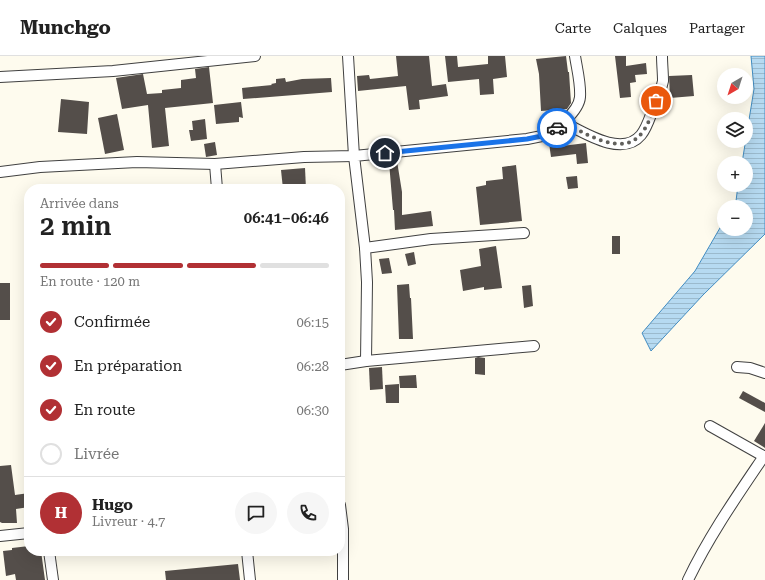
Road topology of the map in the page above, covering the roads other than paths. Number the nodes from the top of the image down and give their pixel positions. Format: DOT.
graph roads {
  1 [pos="256,56"];
  2 [pos="348,56"];
  3 [pos="575,56"];
  4 [pos="662,56"];
  5 [pos="0,77"];
  6 [pos="563,122"];
  7 [pos="354,156"];
  8 [pos="215,164"];
  9 [pos="0,172"];
  10 [pos="217,184"];
  11 [pos="524,233"];
  12 [pos="365,248"];
  13 [pos="534,346"];
  14 [pos="366,361"];
  15 [pos="345,364"];
  16 [pos="737,367"];
  17 [pos="765,373"];
  18 [pos="710,426"];
  19 [pos="764,456"];
  20 [pos="24,534"];
  21 [pos="0,536"];
  22 [pos="50,556"];
  23 [pos="248,556"];
  24 [pos="343,556"];
  25 [pos="53,580"];
  26 [pos="250,580"];
  27 [pos="343,580"];
  28 [pos="688,580"];
  1 -- 5 [label="street"];
  2 -- 7 [label="street"];
  3 -- 6 [label="street"];
  4 -- 6 [label="street"];
  6 -- 7 [label="street"];
  7 -- 8 [label="street"];
  7 -- 12 [label="street"];
  8 -- 9 [label="street"];
  8 -- 10 [label="street"];
  11 -- 12 [label="street"];
  12 -- 14 [label="street"];
  13 -- 14 [label="street"];
  14 -- 15 [label="street"];
  16 -- 17 [label="street"];
  18 -- 19 [label="street"];
  19 -- 28 [label="street"];
  20 -- 21 [label="street"];
  22 -- 25 [label="street"];
  23 -- 26 [label="street"];
  24 -- 27 [label="street"];
}
